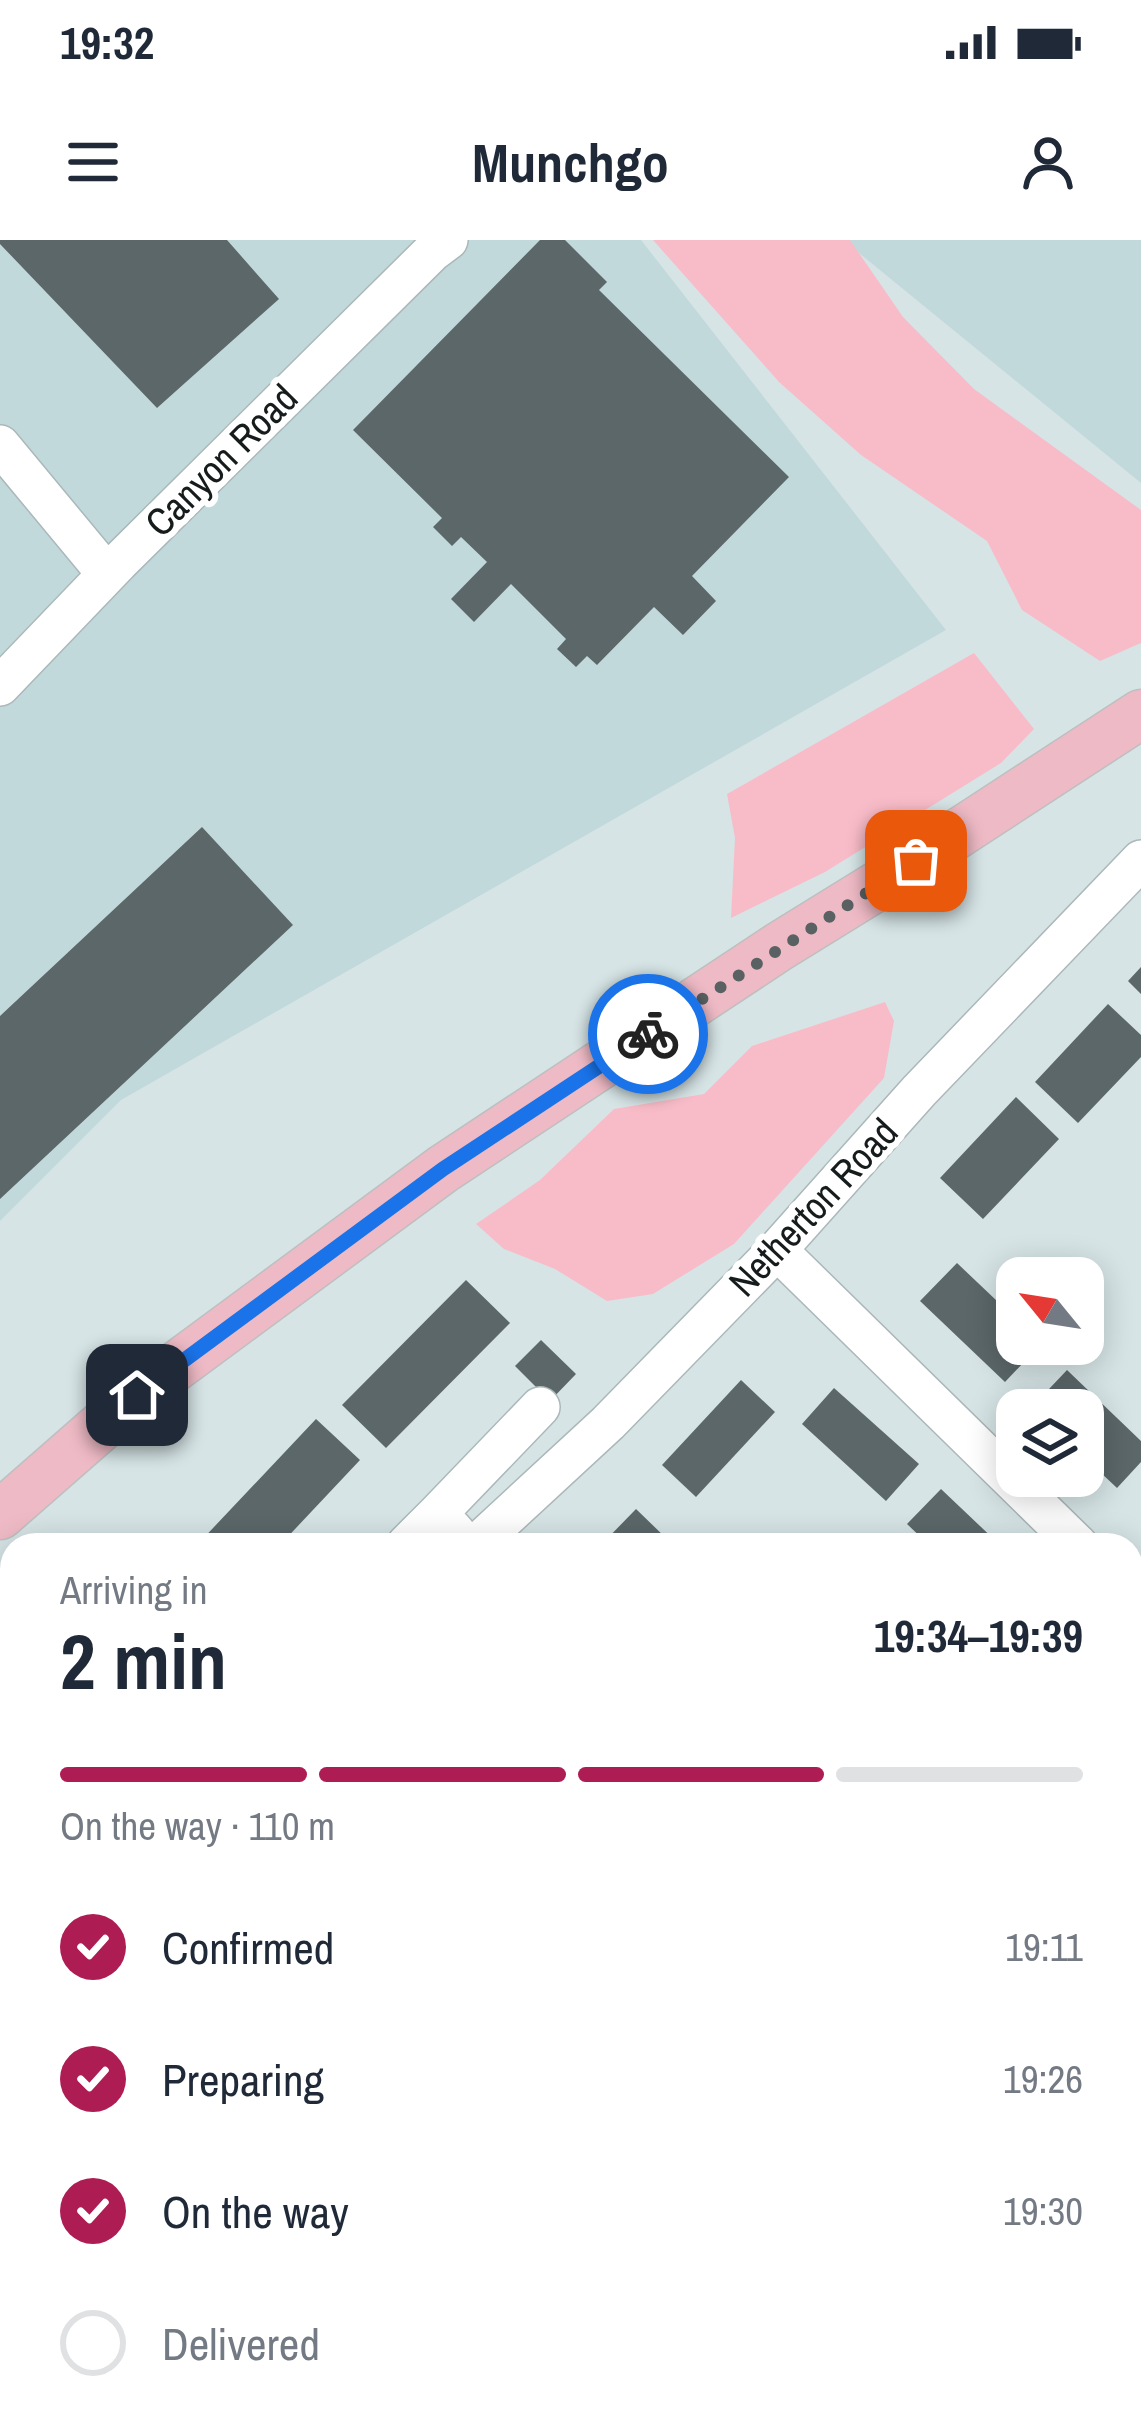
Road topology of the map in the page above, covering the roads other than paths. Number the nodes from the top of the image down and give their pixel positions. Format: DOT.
graph roads {
  1 [pos="448,240"];
  2 [pos="0,445"];
  3 [pos="107,574"];
  4 [pos="0,686"];
  5 [pos="1141,715"];
  6 [pos="1141,860"];
  7 [pos="777,1250"];
  8 [pos="540,1407"];
  9 [pos="438,1513"];
  10 [pos="0,1515"];
  11 [pos="418,1533"];
  12 [pos="456,1533"];
  13 [pos="489,1533"];
  14 [pos="1066,1533"];
  1 -- 3 [label="street, Canyon Road"];
  2 -- 3 [label="street"];
  3 -- 4 [label="street, Canyon Road"];
  5 -- 10 [label="main road"];
  6 -- 7 [label="street, Netherton Road"];
  7 -- 13 [label="street, Netherton Road"];
  7 -- 14 [label="street"];
  8 -- 9 [label="street"];
  9 -- 11 [label="street"];
  9 -- 12 [label="street"];
}
